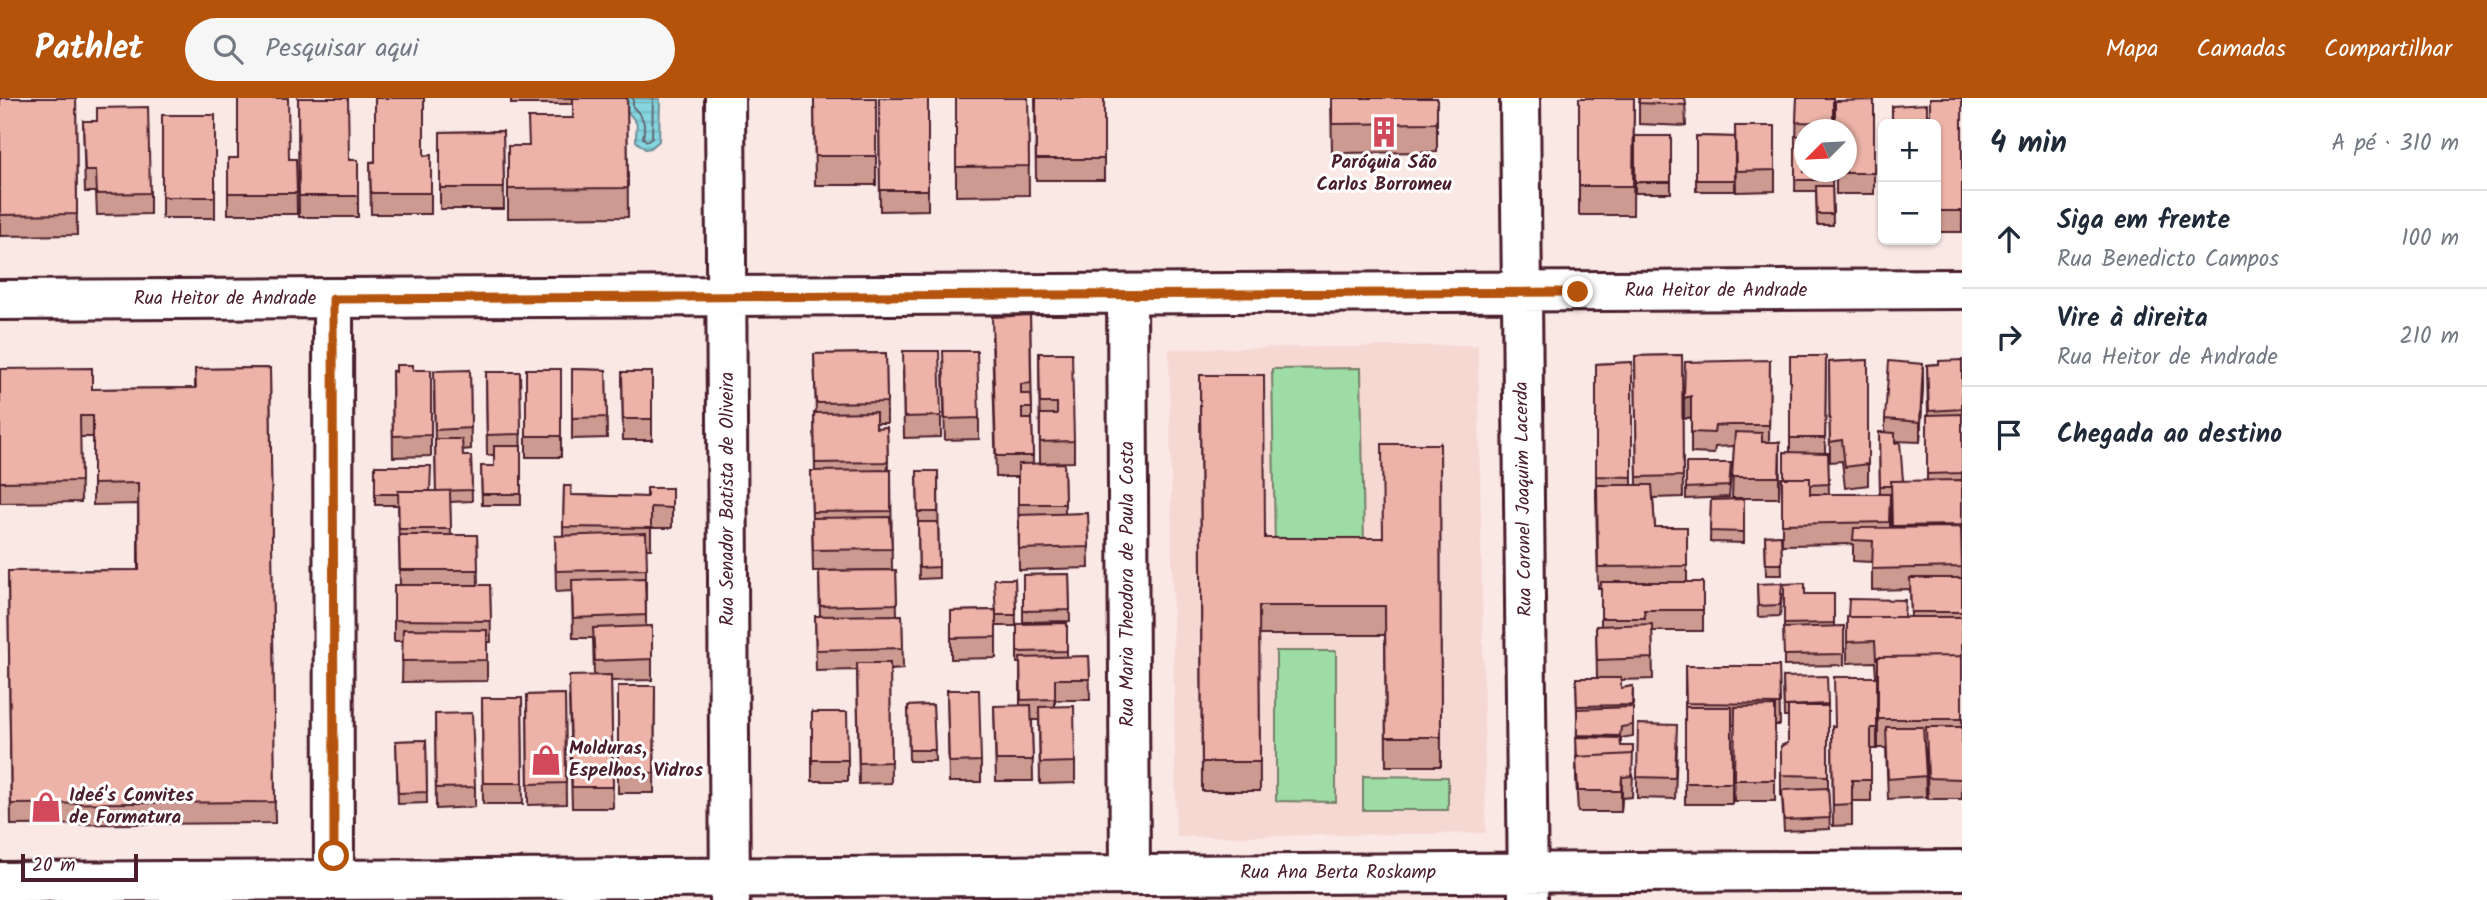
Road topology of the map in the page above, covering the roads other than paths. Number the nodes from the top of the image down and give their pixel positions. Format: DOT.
graph roads {
  1 [pos="726,98"];
  2 [pos="1520,98"];
  3 [pos="1962,289"];
  4 [pos="1522,292"];
  5 [pos="1127,294"];
  6 [pos="727,296"];
  7 [pos="333,299"];
  8 [pos="0,300"];
  9 [pos="1962,870"];
  10 [pos="1130,875"];
  11 [pos="334,880"];
  12 [pos="0,882"];
  13 [pos="1527,886"];
  14 [pos="730,889"];
  1 -- 6 [label="street, Rua Senador Batista de Oliveira"];
  2 -- 4 [label="street, Rua Coronel Joaquim Lacerda"];
  3 -- 4 [label="street, Rua Heitor de Andrade"];
  4 -- 5 [label="street, Rua Heitor de Andrade"];
  4 -- 13 [label="street, Rua Coronel Joaquim Lacerda"];
  5 -- 6 [label="street, Rua Heitor de Andrade"];
  5 -- 10 [label="street, Rua Maria Theodora de Paula Costa"];
  6 -- 7 [label="street, Rua Heitor de Andrade"];
  6 -- 14 [label="street, Rua Senador Batista de Oliveira"];
  7 -- 8 [label="street, Rua Heitor de Andrade"];
  7 -- 11 [label="street"];
  9 -- 13 [label="street, Rua Ana Berta Roskamp"];
  10 -- 13 [label="street, Rua Ana Berta Roskamp"];
  10 -- 14 [label="street, Rua Ana Berta Roskamp"];
  11 -- 12 [label="street, Rua Ana Berta Roskamp"];
  11 -- 14 [label="street, Rua Ana Berta Roskamp"];
}
